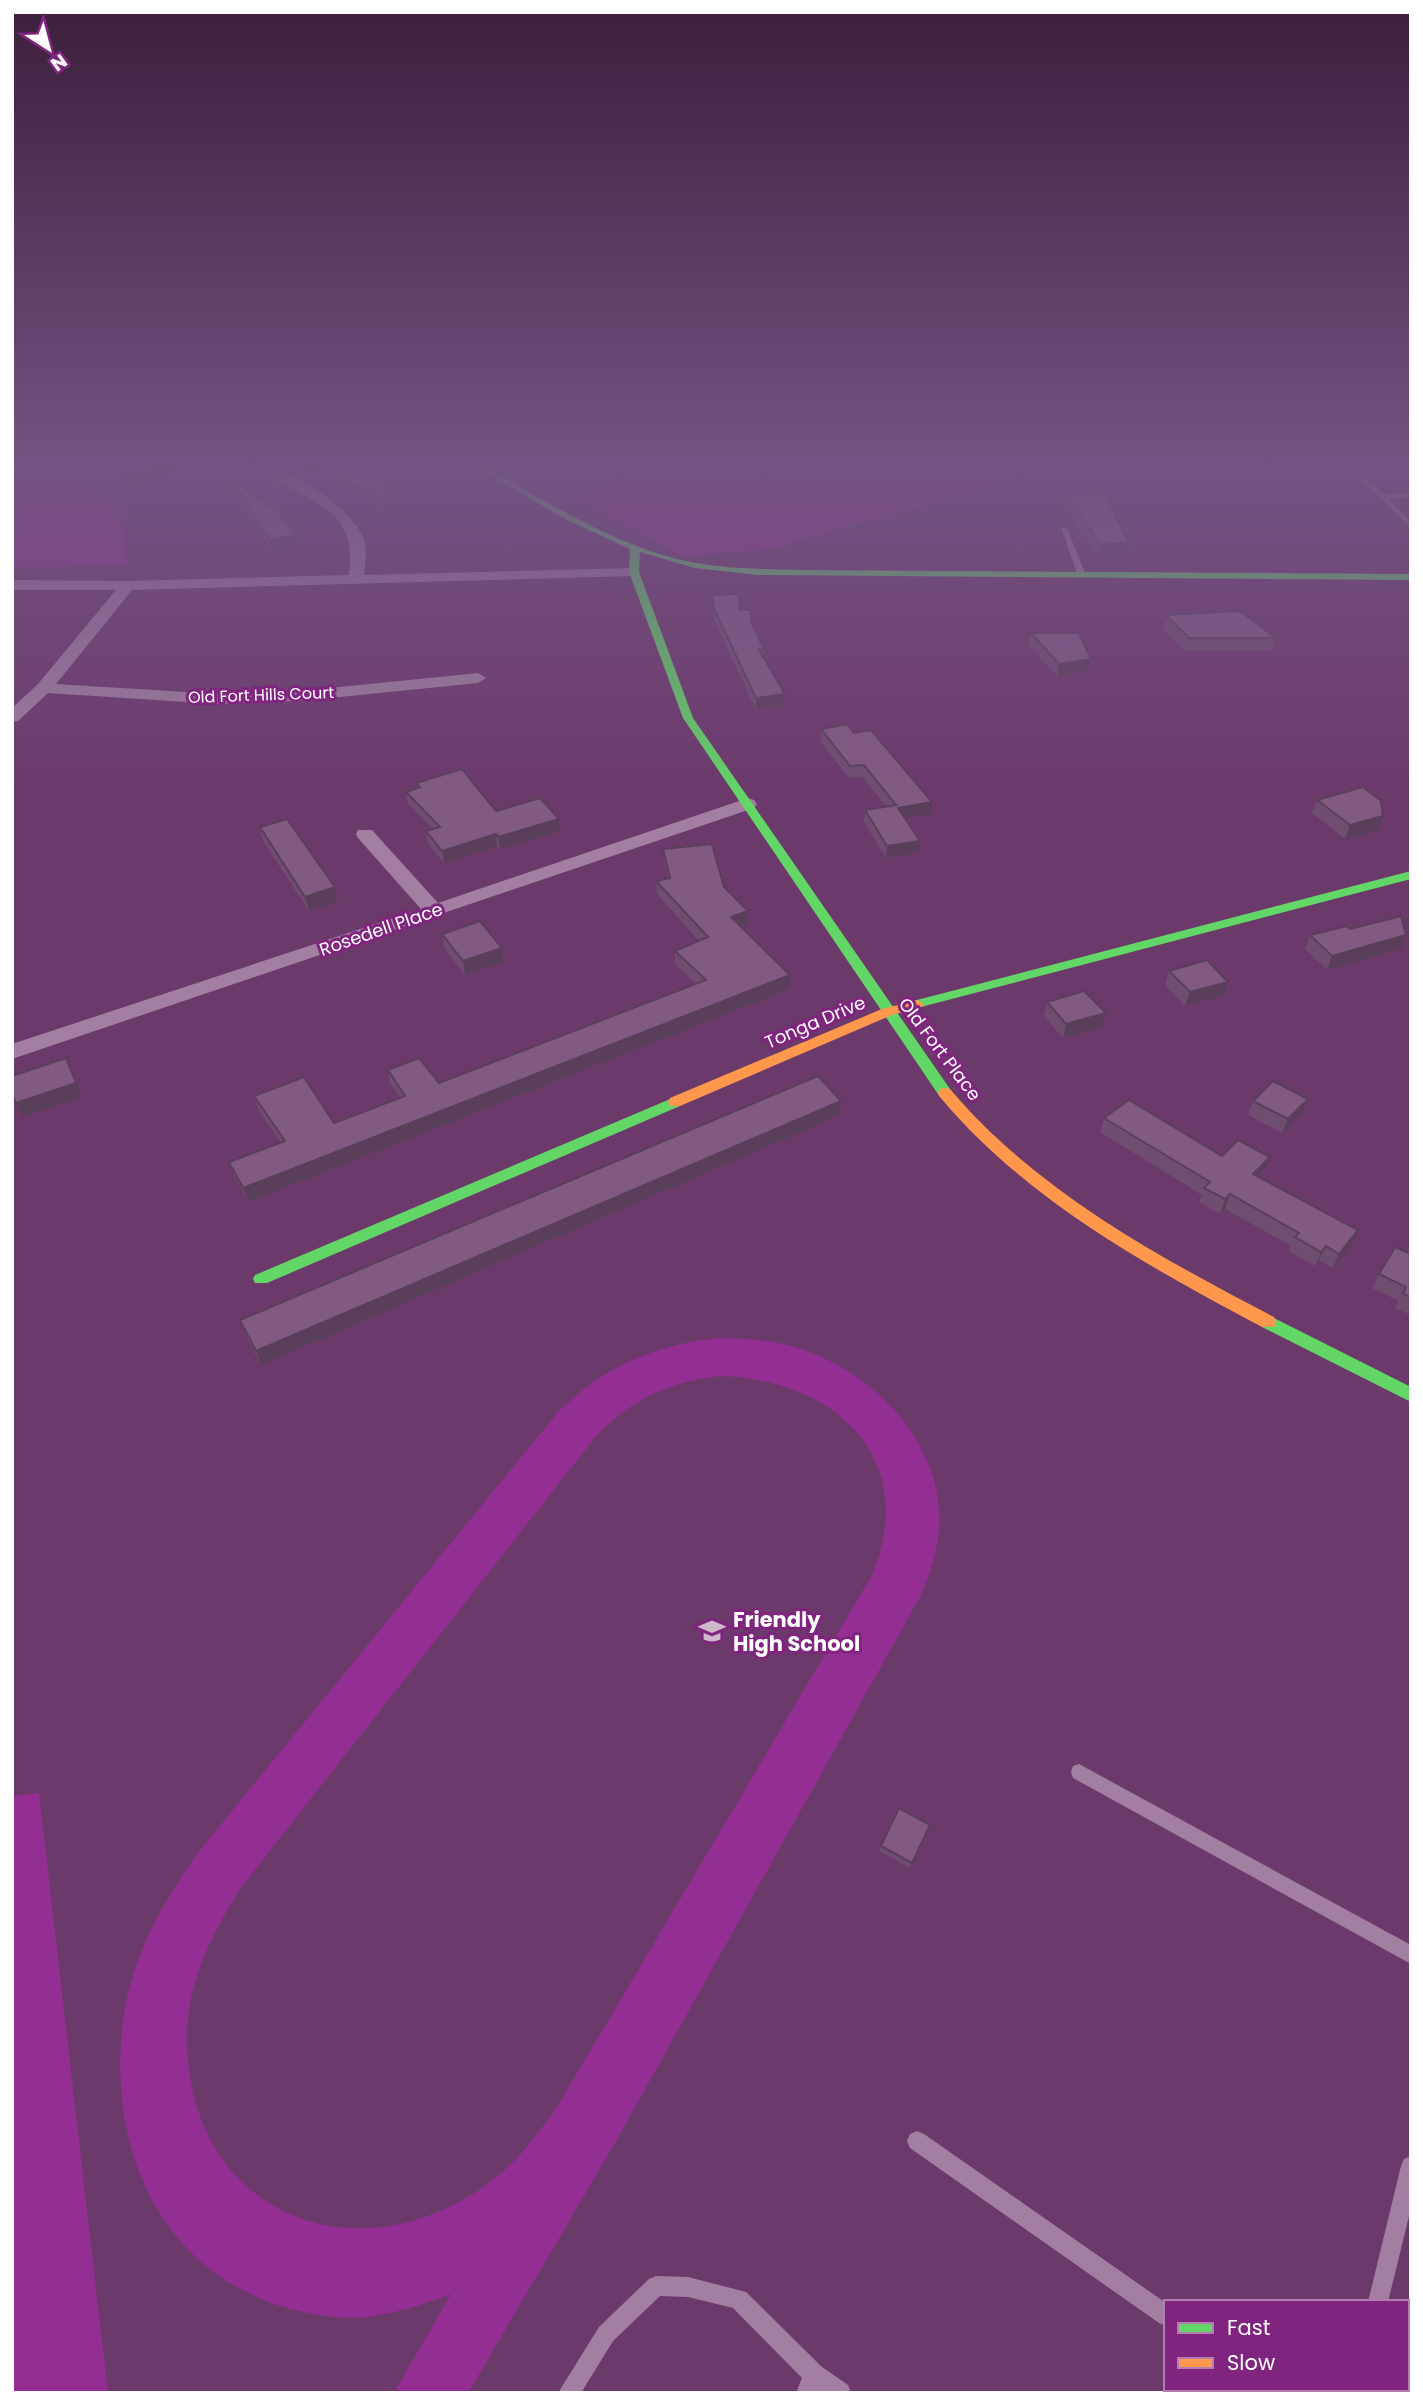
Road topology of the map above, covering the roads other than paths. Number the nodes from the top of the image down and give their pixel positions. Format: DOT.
graph roads {
  1 [pos="356,574"];
  2 [pos="545,574"];
  3 [pos="635,574"];
  4 [pos="964,574"];
  5 [pos="1082,576"];
  6 [pos="1411,577"];
  7 [pos="356,579"];
  8 [pos="12,585"];
  9 [pos="128,586"];
  10 [pos="478,678"];
  11 [pos="44,688"];
  12 [pos="12,717"];
  13 [pos="748,804"];
  14 [pos="365,834"];
  15 [pos="1411,875"];
  16 [pos="434,911"];
  17 [pos="887,1012"];
  18 [pos="12,1052"];
  19 [pos="261,1279"];
  20 [pos="1411,1395"];
  21 [pos="1079,1772"];
  22 [pos="1411,1955"];
  23 [pos="917,2141"];
  24 [pos="1411,2166"];
  25 [pos="1378,2300"];
  26 [pos="1164,2315"];
  27 [pos="810,2384"];
  28 [pos="569,2393"];
  29 [pos="840,2393"];
  1 -- 7 [label="street"];
  2 -- 7 [label="street"];
  3 -- 13 [label="street, Old Fort Place"];
  4 -- 5 [label="street"];
  5 -- 6 [label="street"];
  7 -- 9 [label="street"];
  8 -- 9 [label="street"];
  9 -- 11 [label="street"];
  10 -- 11 [label="street, Old Fort Hills Court"];
  11 -- 12 [label="street"];
  13 -- 16 [label="street, Rosedell Place"];
  13 -- 17 [label="street, Old Fort Place"];
  14 -- 16 [label="street"];
  15 -- 17 [label="street, Tonga Drive"];
  16 -- 18 [label="street, Rosedell Place"];
  17 -- 19 [label="street, Tonga Drive"];
  17 -- 20 [label="street, Old Fort Place"];
  21 -- 22 [label="lane"];
  23 -- 26 [label="lane"];
  24 -- 25 [label="lane"];
  27 -- 28 [label="lane"];
  27 -- 29 [label="lane"];
}
